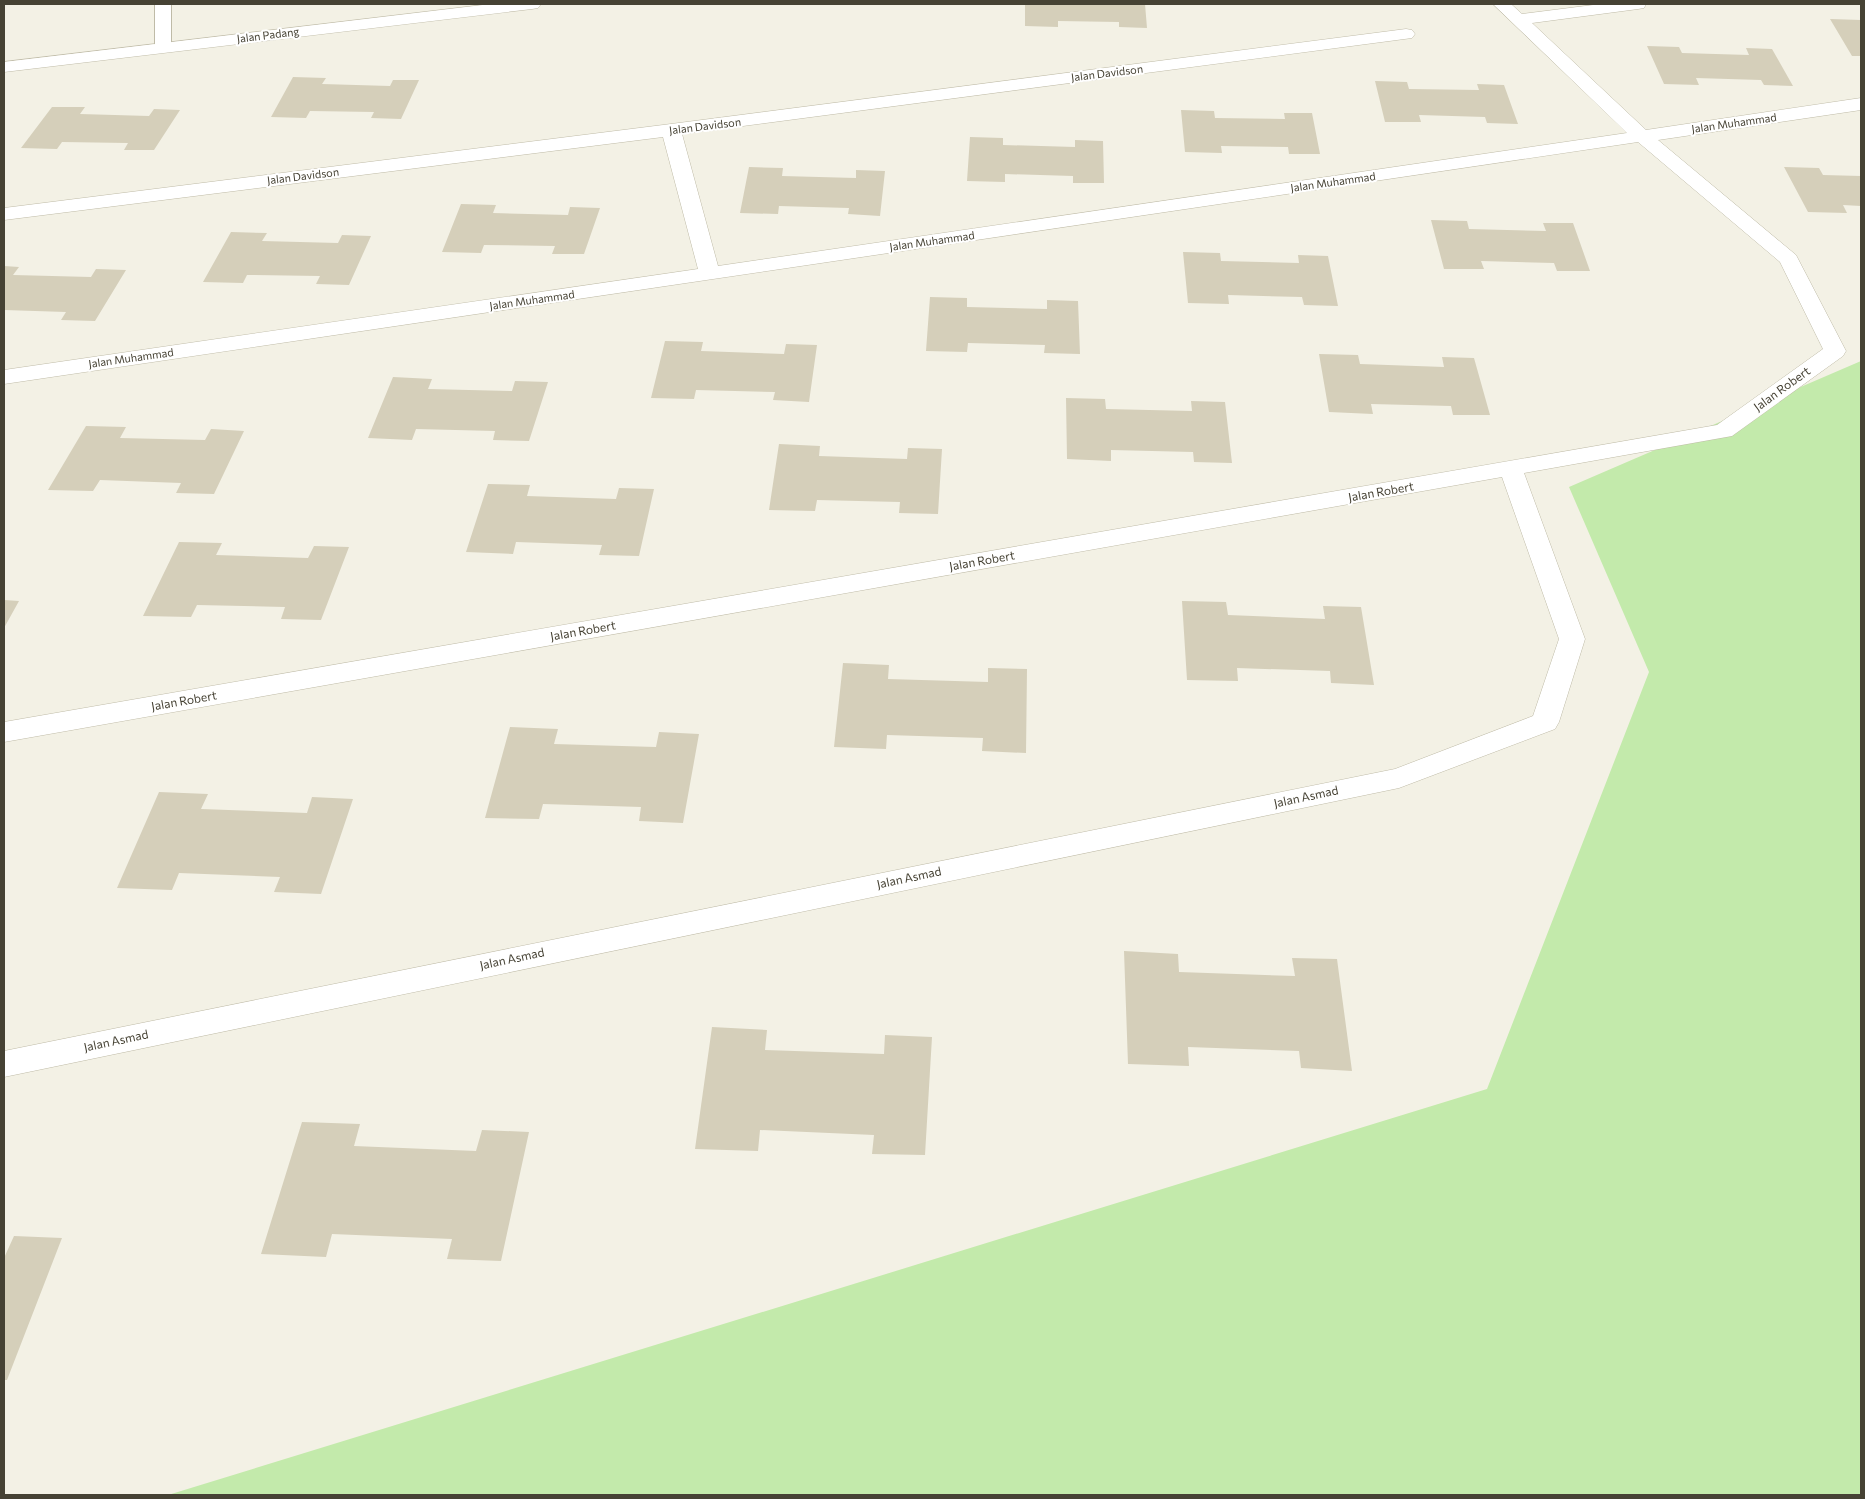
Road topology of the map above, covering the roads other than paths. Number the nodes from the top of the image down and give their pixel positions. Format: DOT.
graph roads {
  1 [pos="163,4"];
  2 [pos="532,4"];
  3 [pos="1501,4"];
  4 [pos="1638,4"];
  5 [pos="1518,20"];
  6 [pos="1406,34"];
  7 [pos="163,48"];
  8 [pos="4,67"];
  9 [pos="1861,104"];
  10 [pos="671,130"];
  11 [pos="1642,136"];
  12 [pos="4,214"];
  13 [pos="710,273"];
  14 [pos="4,377"];
  15 [pos="1511,469"];
  16 [pos="4,732"];
  17 [pos="4,1064"];
  1 -- 7 [label="lane"];
  2 -- 7 [label="street, Jalan Padang"];
  3 -- 5 [label="street"];
  4 -- 5 [label="street"];
  5 -- 11 [label="street"];
  6 -- 10 [label="street, Jalan Davidson"];
  7 -- 8 [label="street, Jalan Padang"];
  9 -- 11 [label="street, Jalan Muhammad"];
  10 -- 12 [label="street, Jalan Davidson"];
  10 -- 13 [label="street"];
  11 -- 13 [label="street, Jalan Muhammad"];
  11 -- 15 [label="street, Jalan Robert"];
  13 -- 14 [label="street, Jalan Muhammad"];
  15 -- 16 [label="street, Jalan Robert"];
  15 -- 17 [label="street, Jalan Asmad"];
}
